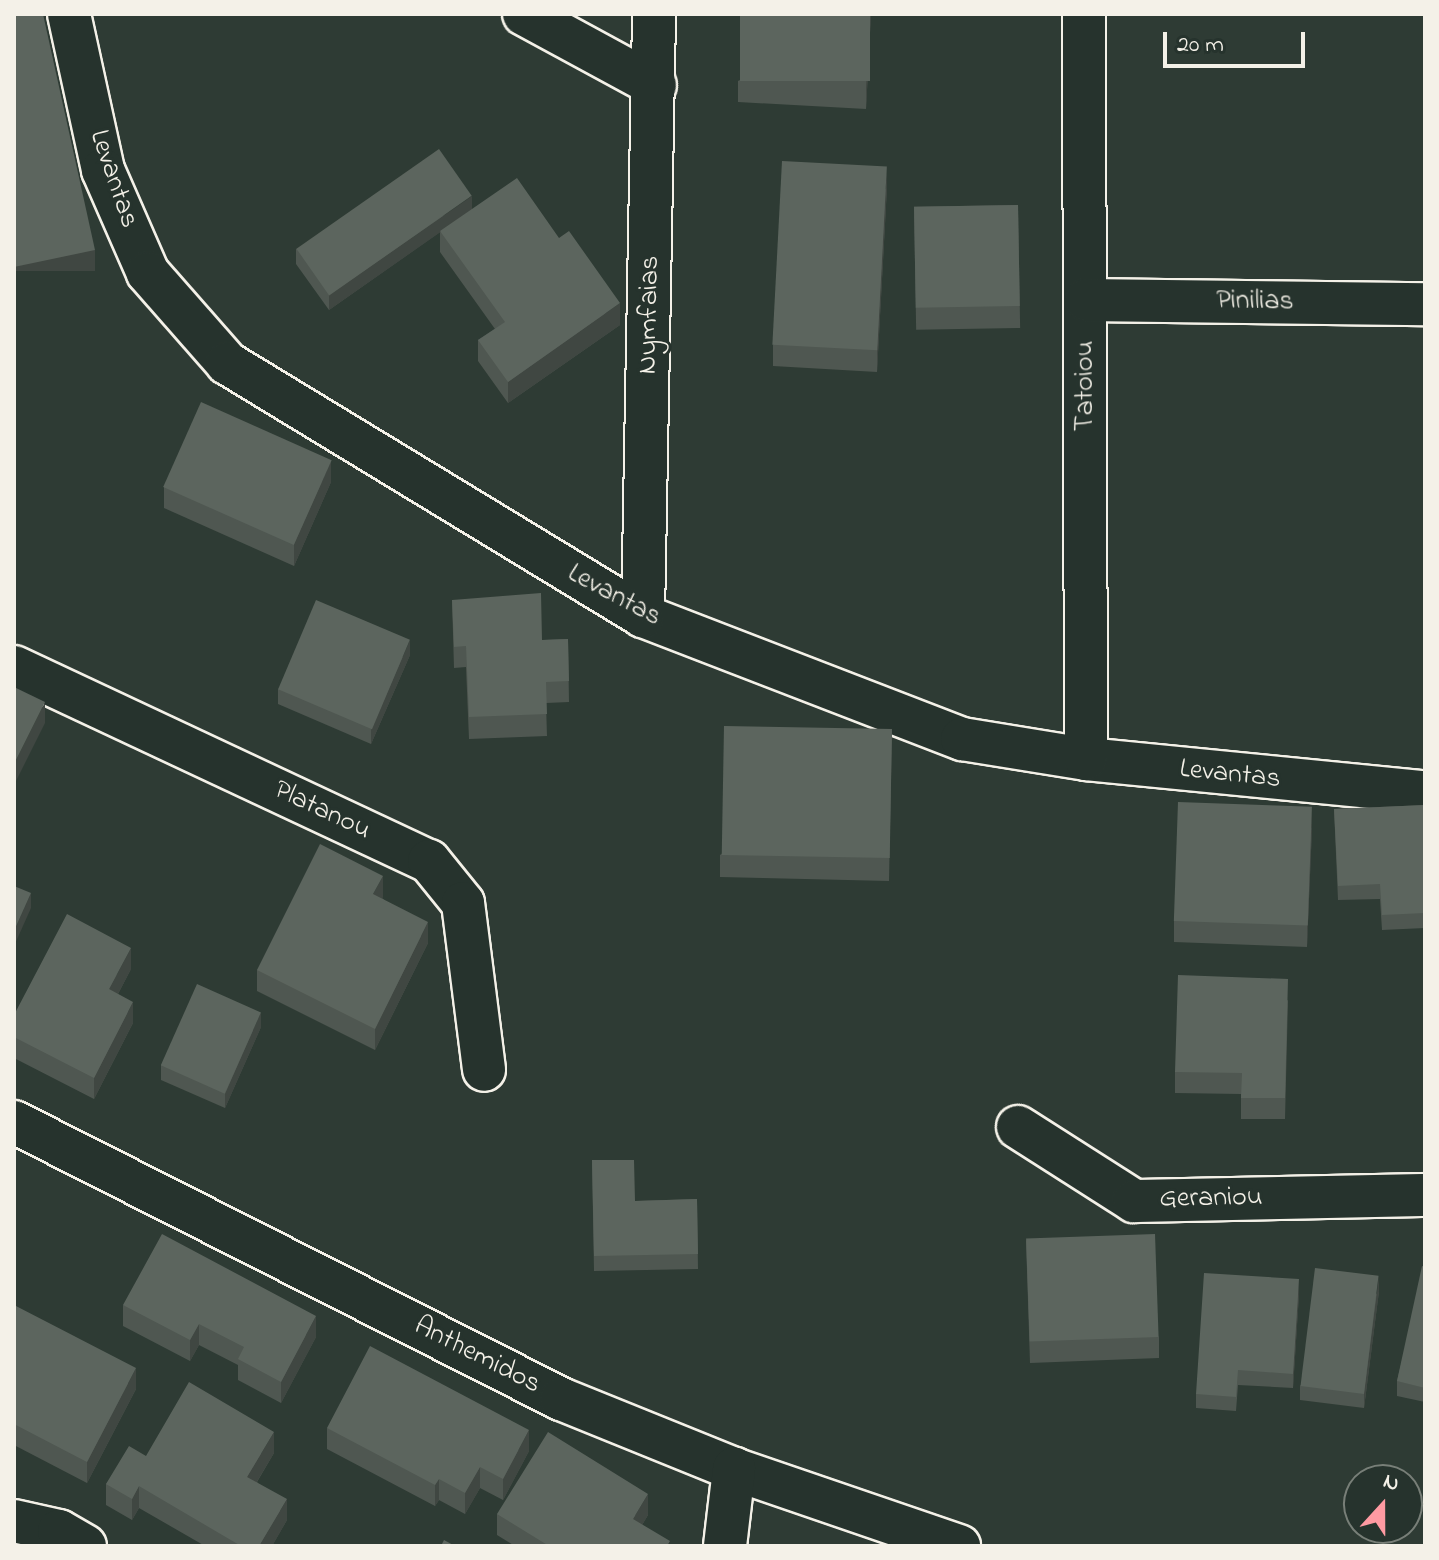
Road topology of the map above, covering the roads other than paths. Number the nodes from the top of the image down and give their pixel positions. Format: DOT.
graph roads {
  1 [pos="69,14"];
  2 [pos="524,14"];
  3 [pos="654,14"];
  4 [pos="1084,14"];
  5 [pos="655,85"];
  6 [pos="1086,300"];
  7 [pos="1425,304"];
  8 [pos="643,616"];
  9 [pos="14,667"];
  10 [pos="1086,759"];
  11 [pos="1425,792"];
  12 [pos="484,1070"];
  13 [pos="14,1122"];
  14 [pos="1018,1127"];
  15 [pos="1425,1195"];
  16 [pos="734,1469"];
  17 [pos="14,1521"];
  18 [pos="85,1546"];
  19 [pos="725,1546"];
  20 [pos="959,1546"];
  1 -- 8 [label="street, Levantas"];
  2 -- 5 [label="street"];
  3 -- 5 [label="street, Nymfaias"];
  4 -- 6 [label="street, Tatoiou"];
  5 -- 8 [label="street, Nymfaias"];
  6 -- 7 [label="street, Pinilias"];
  6 -- 10 [label="street, Tatoiou"];
  8 -- 10 [label="street, Levantas"];
  9 -- 12 [label="street, Platanou"];
  10 -- 11 [label="street, Levantas"];
  13 -- 16 [label="street, Anthemidos"];
  14 -- 15 [label="street, Geraniou"];
  16 -- 19 [label="street"];
  16 -- 20 [label="street, Anthemidos"];
  17 -- 18 [label="street"];
}
